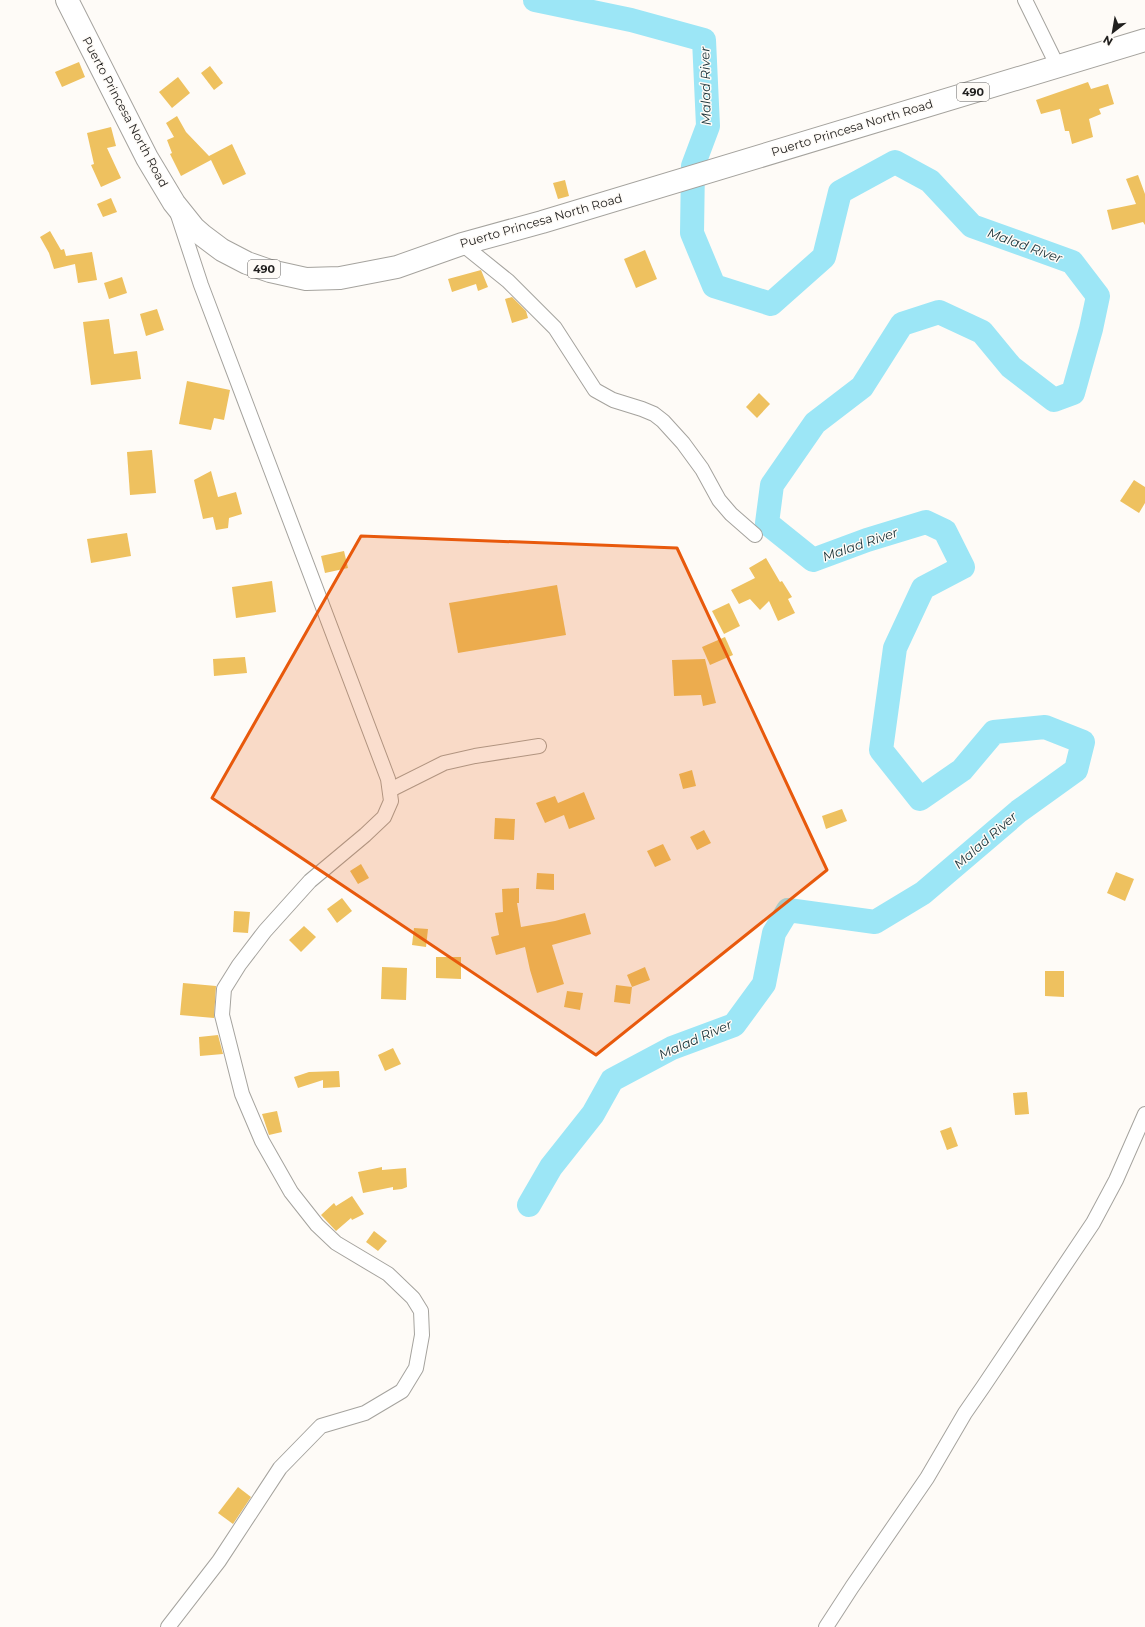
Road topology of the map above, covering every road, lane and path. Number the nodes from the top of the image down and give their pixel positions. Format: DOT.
graph roads {
  1 [pos="67,0"];
  2 [pos="1025,0"];
  3 [pos="1145,40"];
  4 [pos="1058,67"];
  5 [pos="174,203"];
  6 [pos="462,244"];
  7 [pos="755,535"];
  8 [pos="539,746"];
  9 [pos="390,790"];
  10 [pos="1145,1114"];
  11 [pos="168,1627"];
  12 [pos="826,1627"];
  1 -- 5 [label="main road, Puerto Princesa North Road / 490"];
  2 -- 4 [label="street"];
  3 -- 4 [label="main road, Puerto Princesa North Road / 490"];
  4 -- 6 [label="main road, Puerto Princesa North Road / 490"];
  5 -- 6 [label="main road, Puerto Princesa North Road / 490"];
  5 -- 9 [label="street"];
  6 -- 7 [label="street"];
  8 -- 9 [label="street"];
  9 -- 11 [label="street"];
  10 -- 12 [label="street"];
}
